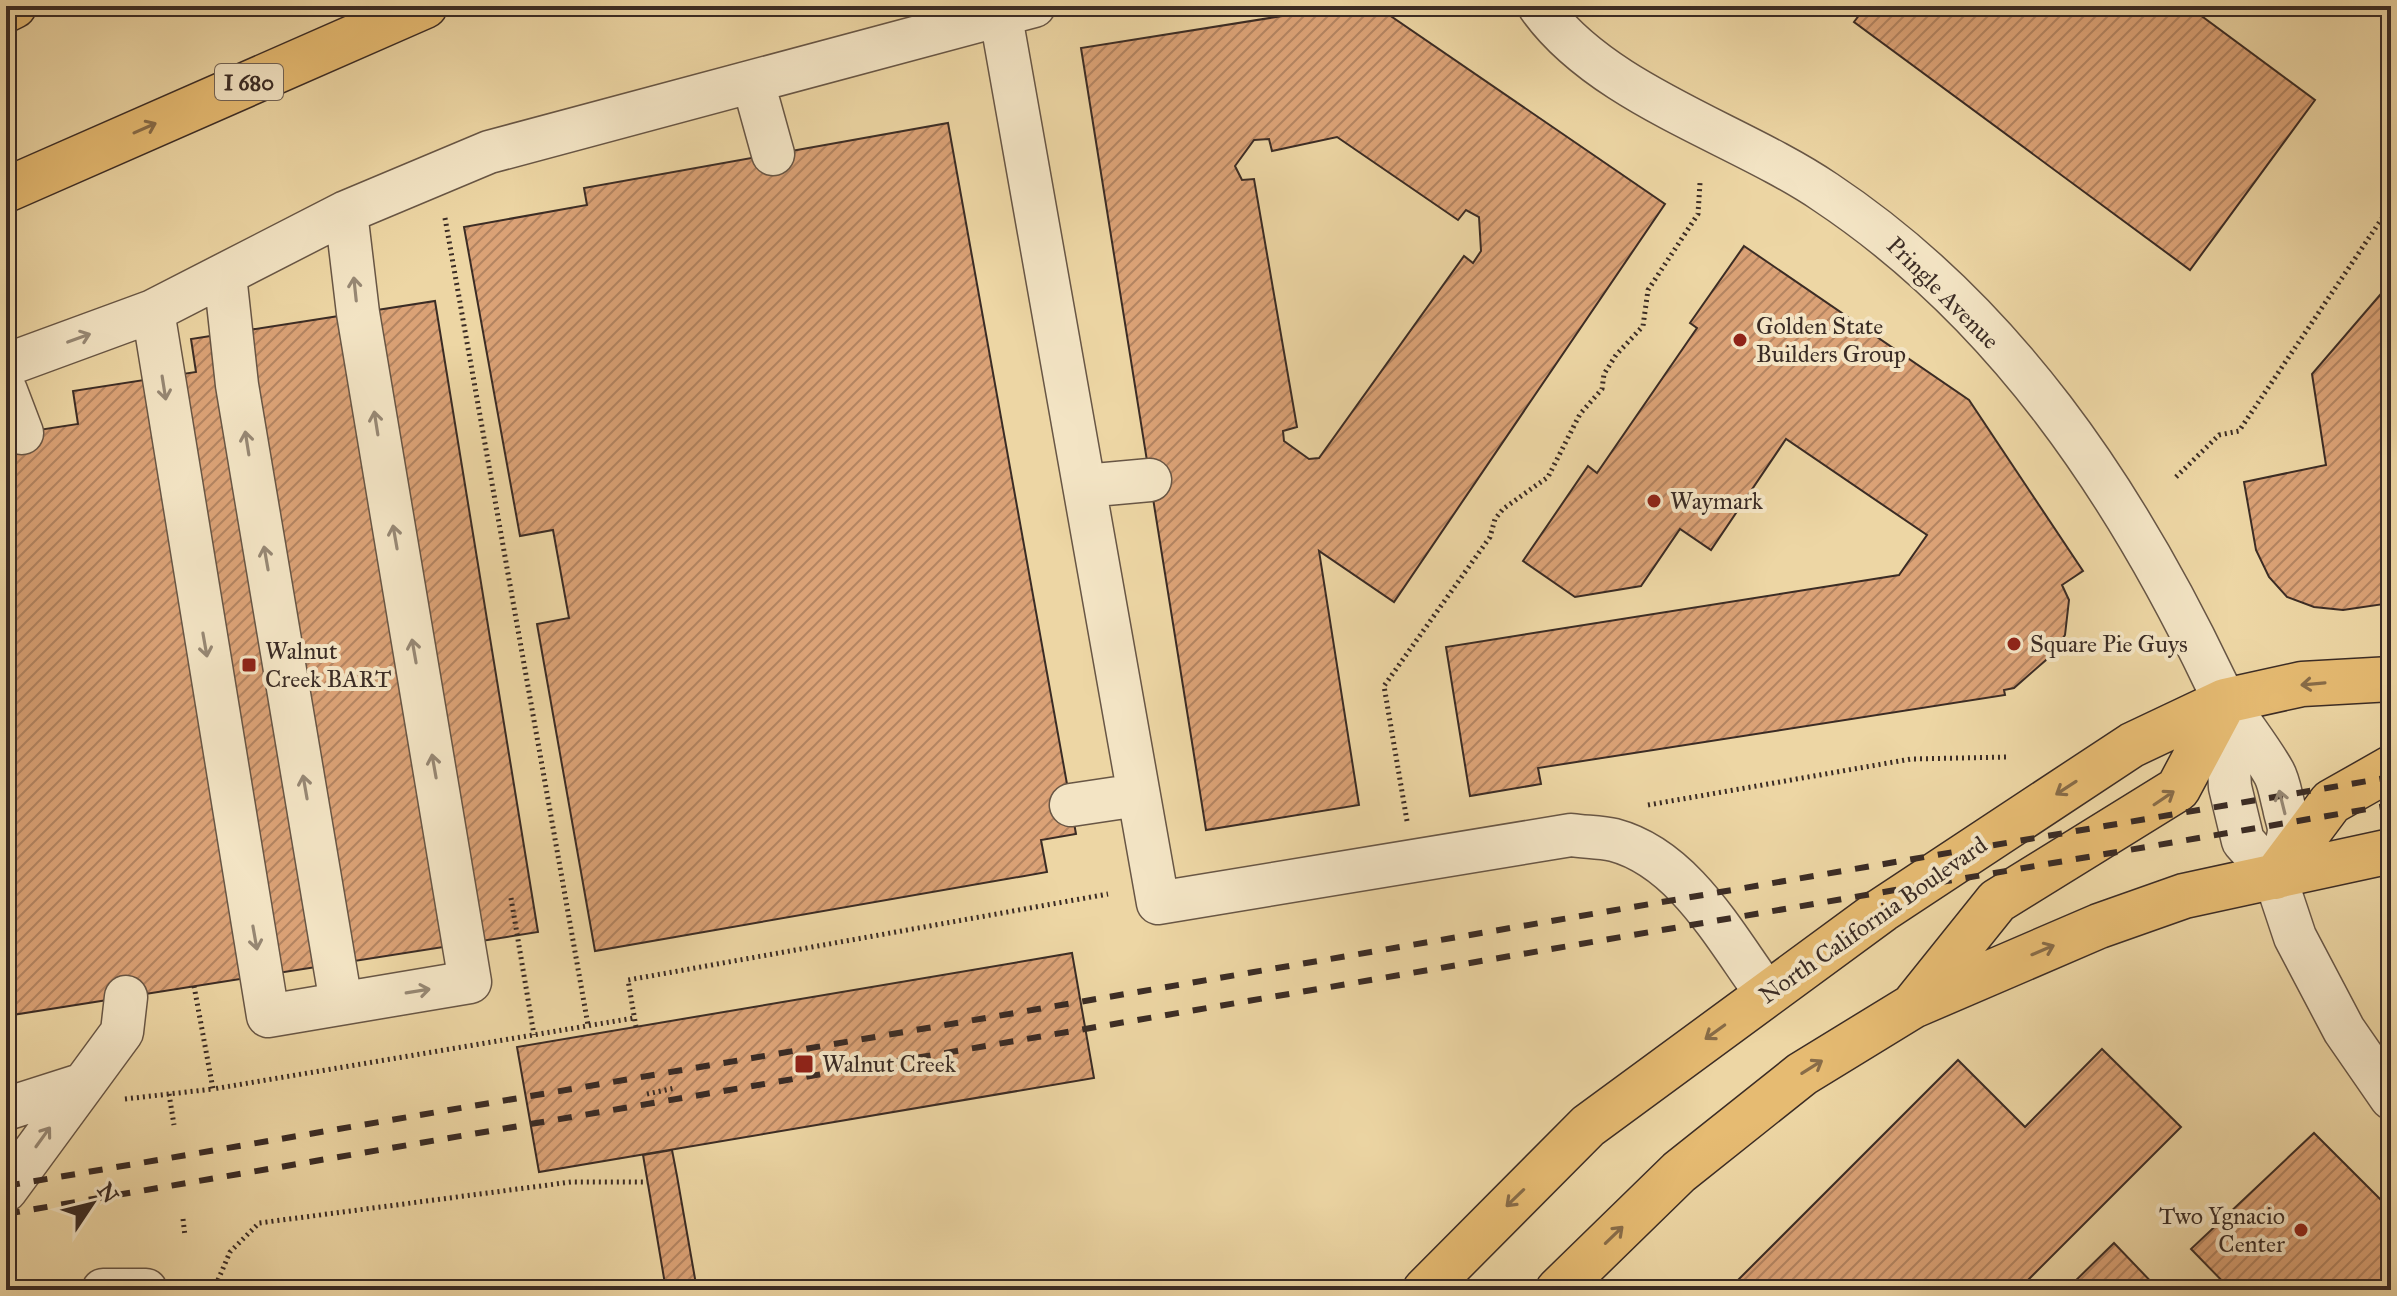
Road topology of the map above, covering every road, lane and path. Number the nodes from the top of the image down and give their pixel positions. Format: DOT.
graph roads {
  1 [pos="14,6"];
  2 [pos="425,6"];
  3 [pos="1539,6"];
  4 [pos="6,10"];
  5 [pos="1018,12"];
  6 [pos="753,82"];
  7 [pos="773,154"];
  8 [pos="437,174"];
  9 [pos="1700,183"];
  10 [pos="6,190"];
  11 [pos="2391,205"];
  12 [pos="346,212"];
  13 [pos="225,275"];
  14 [pos="153,311"];
  15 [pos="6,365"];
  16 [pos="6,391"];
  17 [pos="22,433"];
  18 [pos="2176,477"];
  19 [pos="1150,480"];
  20 [pos="1084,486"];
  21 [pos="2391,679"];
  22 [pos="2225,701"];
  23 [pos="2006,757"];
  24 [pos="2391,768"];
  25 [pos="1138,795"];
  26 [pos="1071,805"];
  27 [pos="1647,805"];
  28 [pos="1407,822"];
  29 [pos="2391,851"];
  30 [pos="2275,877"];
  31 [pos="1108,894"];
  32 [pos="511,898"];
  33 [pos="194,986"];
  34 [pos="1767,994"];
  35 [pos="126,997"];
  36 [pos="341,1003"];
  37 [pos="1913,1006"];
  38 [pos="634,1018"];
  39 [pos="588,1025"];
  40 [pos="636,1027"];
  41 [pos="534,1035"];
  42 [pos="81,1085"];
  43 [pos="675,1088"];
  44 [pos="213,1089"];
  45 [pos="169,1094"];
  46 [pos="647,1094"];
  47 [pos="2391,1098"];
  48 [pos="123,1099"];
  49 [pos="6,1109"];
  50 [pos="174,1125"];
  51 [pos="648,1182"];
  52 [pos="6,1190"];
  53 [pos="183,1219"];
  54 [pos="185,1236"];
  55 [pos="218,1280"];
  56 [pos="103,1290"];
  57 [pos="146,1290"];
  58 [pos="1425,1290"];
  59 [pos="1558,1290"];
  1 -- 4 [label="main road"];
  10 -- 2 [label="main road, I 680, one-way"];
  3 -- 22 [label="street, Pringle Avenue"];
  5 -- 6 [label="street"];
  5 -- 20 [label="street"];
  6 -- 7 [label="street"];
  6 -- 8 [label="street"];
  8 -- 12 [label="street"];
  8 -- 39 [label="path"];
  9 -- 28 [label="path"];
  11 -- 18 [label="path"];
  12 -- 13 [label="street"];
  36 -- 12 [label="street, one-way"];
  13 -- 14 [label="street"];
  36 -- 13 [label="street, one-way"];
  15 -- 14 [label="street, one-way"];
  14 -- 36 [label="street, one-way"];
  16 -- 17 [label="street"];
  19 -- 20 [label="street"];
  20 -- 25 [label="street"];
  21 -- 22 [label="main road, North California Boulevard, one-way"];
  22 -- 30 [label="street, Pringle Avenue"];
  22 -- 34 [label="main road, North California Boulevard, one-way"];
  37 -- 22 [label="main road, one-way"];
  23 -- 27 [label="path"];
  24 -- 30 [label="main road, one-way"];
  25 -- 26 [label="street"];
  25 -- 34 [label="street"];
  29 -- 30 [label="main road"];
  37 -- 30 [label="main road, one-way"];
  30 -- 47 [label="street, Pringle Avenue"];
  31 -- 38 [label="path"];
  32 -- 41 [label="path"];
  33 -- 44 [label="path"];
  34 -- 58 [label="main road, North California Boulevard, one-way"];
  35 -- 42 [label="street"];
  59 -- 37 [label="main road, one-way"];
  38 -- 39 [label="path"];
  38 -- 40 [label="path"];
  39 -- 41 [label="path"];
  41 -- 44 [label="path"];
  42 -- 49 [label="street"];
  52 -- 42 [label="street, one-way"];
  43 -- 46 [label="path"];
  44 -- 45 [label="path"];
  45 -- 48 [label="path"];
  45 -- 50 [label="path"];
  51 -- 55 [label="path"];
  53 -- 54 [label="path"];
  56 -- 57 [label="street"];
}
